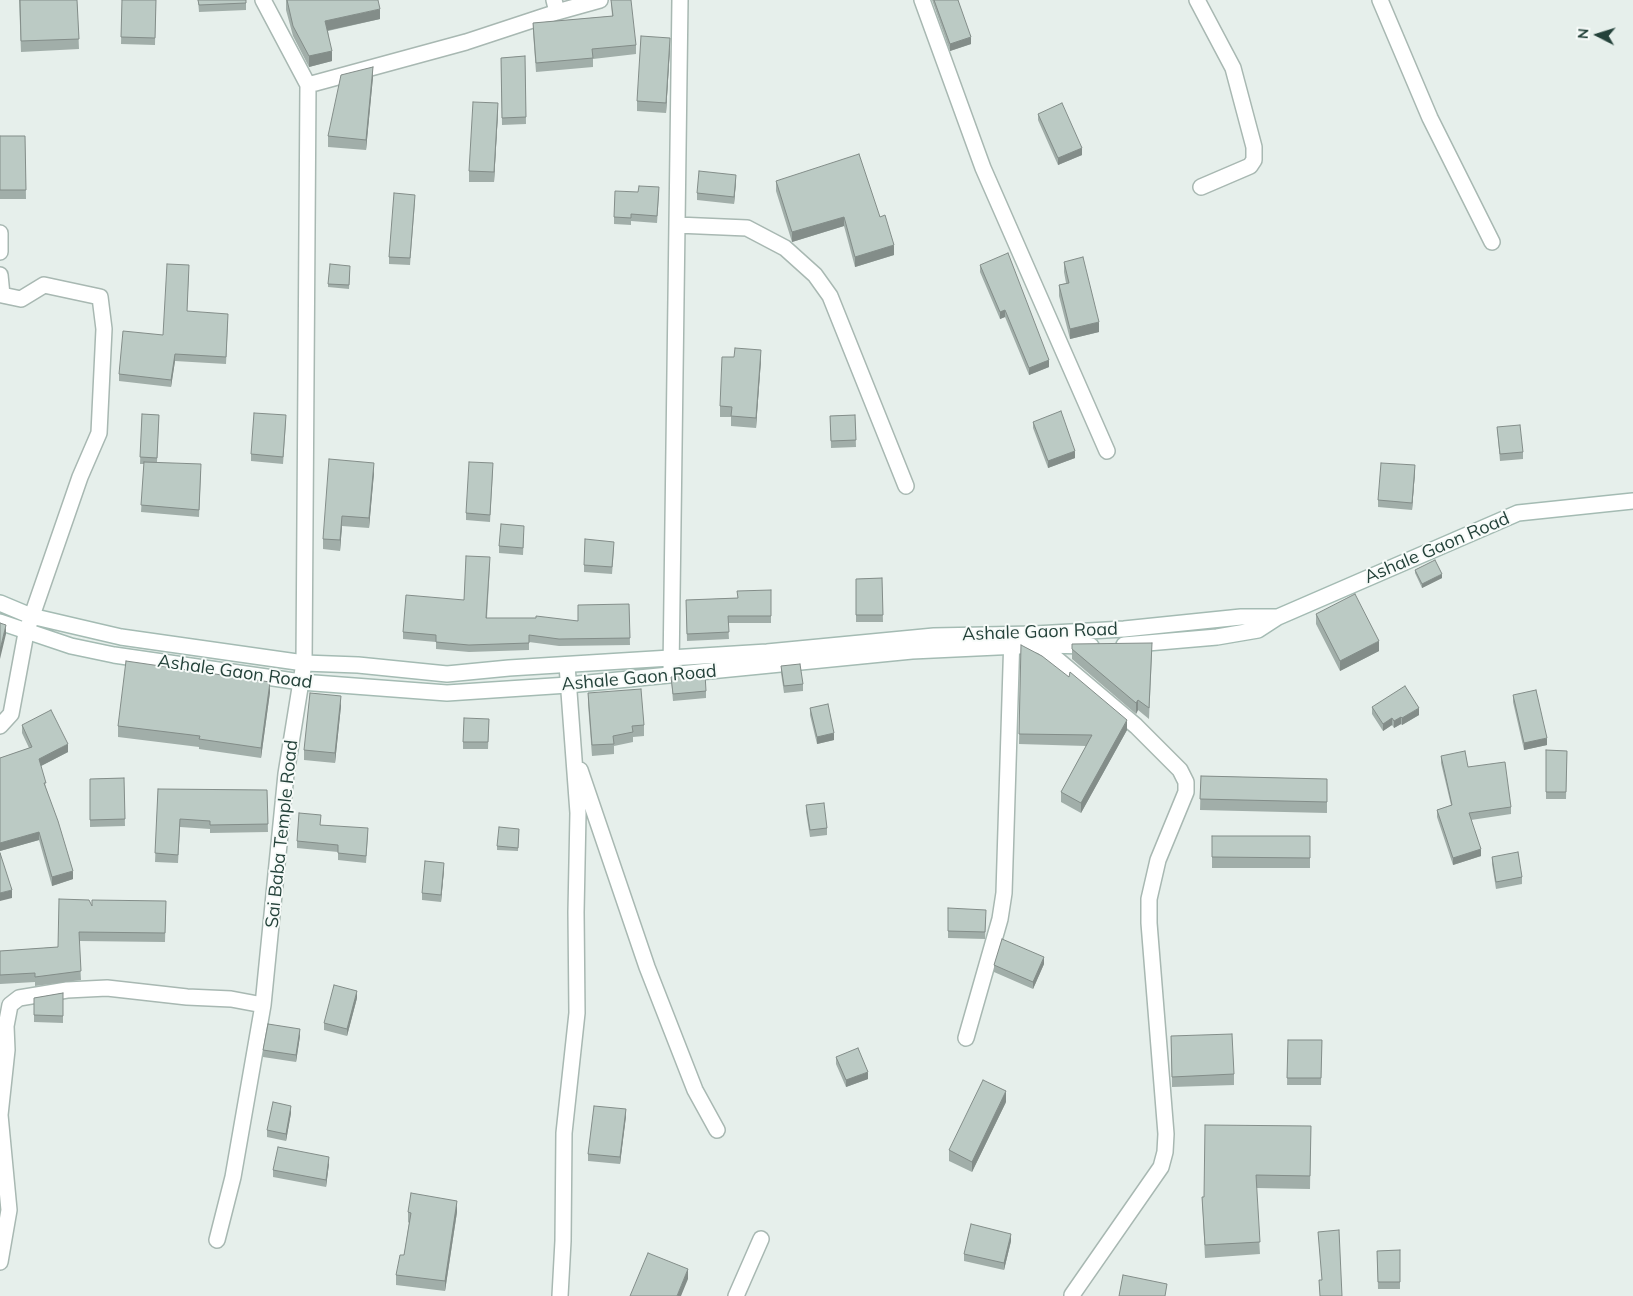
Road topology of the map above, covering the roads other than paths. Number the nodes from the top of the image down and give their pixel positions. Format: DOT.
graph roads {
  1 [pos="264,0"];
  2 [pos="600,0"];
  3 [pos="680,0"];
  4 [pos="922,0"];
  5 [pos="1197,0"];
  6 [pos="1380,0"];
  7 [pos="556,6"];
  8 [pos="308,85"];
  9 [pos="1201,187"];
  10 [pos="677,225"];
  11 [pos="0,233"];
  12 [pos="1492,242"];
  13 [pos="0,252"];
  14 [pos="0,275"];
  15 [pos="1107,452"];
  16 [pos="906,486"];
  17 [pos="1633,501"];
  18 [pos="0,603"];
  19 [pos="32,616"];
  20 [pos="0,622"];
  21 [pos="26,633"];
  22 [pos="1012,640"];
  23 [pos="1038,640"];
  24 [pos="671,658"];
  25 [pos="304,663"];
  26 [pos="567,665"];
  27 [pos="447,674"];
  28 [pos="671,675"];
  29 [pos="301,682"];
  30 [pos="568,685"];
  31 [pos="447,693"];
  32 [pos="0,726"];
  33 [pos="573,749"];
  34 [pos="263,1005"];
  35 [pos="966,1038"];
  36 [pos="717,1130"];
  37 [pos="761,1239"];
  38 [pos="217,1240"];
  39 [pos="0,1262"];
  40 [pos="1072,1295"];
  41 [pos="560,1296"];
  42 [pos="736,1296"];
  1 -- 8 [label="street"];
  2 -- 7 [label="street"];
  3 -- 10 [label="street"];
  4 -- 15 [label="street"];
  5 -- 9 [label="street"];
  6 -- 12 [label="street"];
  7 -- 8 [label="street"];
  8 -- 25 [label="street, Sai Baba Temple Road"];
  10 -- 16 [label="street"];
  10 -- 24 [label="street"];
  11 -- 13 [label="street"];
  14 -- 19 [label="street"];
  17 -- 23 [label="street, Ashale Gaon Road"];
  18 -- 19 [label="street, Ashale Gaon Road"];
  19 -- 21 [label="street"];
  19 -- 25 [label="street, Ashale Gaon Road"];
  20 -- 21 [label="street, Ashale Gaon Road"];
  21 -- 29 [label="street, Ashale Gaon Road"];
  21 -- 32 [label="street"];
  22 -- 23 [label="street, Ashale Gaon Road"];
  22 -- 24 [label="street, Ashale Gaon Road"];
  22 -- 28 [label="street, Ashale Gaon Road"];
  22 -- 35 [label="street"];
  23 -- 40 [label="street"];
  24 -- 26 [label="street, Ashale Gaon Road"];
  24 -- 28 [label="street"];
  25 -- 27 [label="street, Ashale Gaon Road"];
  25 -- 29 [label="street, Sai Baba Temple Road"];
  26 -- 27 [label="street, Ashale Gaon Road"];
  26 -- 30 [label="street"];
  27 -- 31 [label="street"];
  28 -- 30 [label="street, Ashale Gaon Road"];
  29 -- 31 [label="street, Ashale Gaon Road"];
  29 -- 34 [label="street, Sai Baba Temple Road"];
  30 -- 31 [label="street, Ashale Gaon Road"];
  30 -- 33 [label="street"];
  33 -- 36 [label="street"];
  33 -- 41 [label="street"];
  34 -- 38 [label="street, Sai Baba Temple Road"];
  34 -- 39 [label="street"];
  37 -- 42 [label="street"];
}
